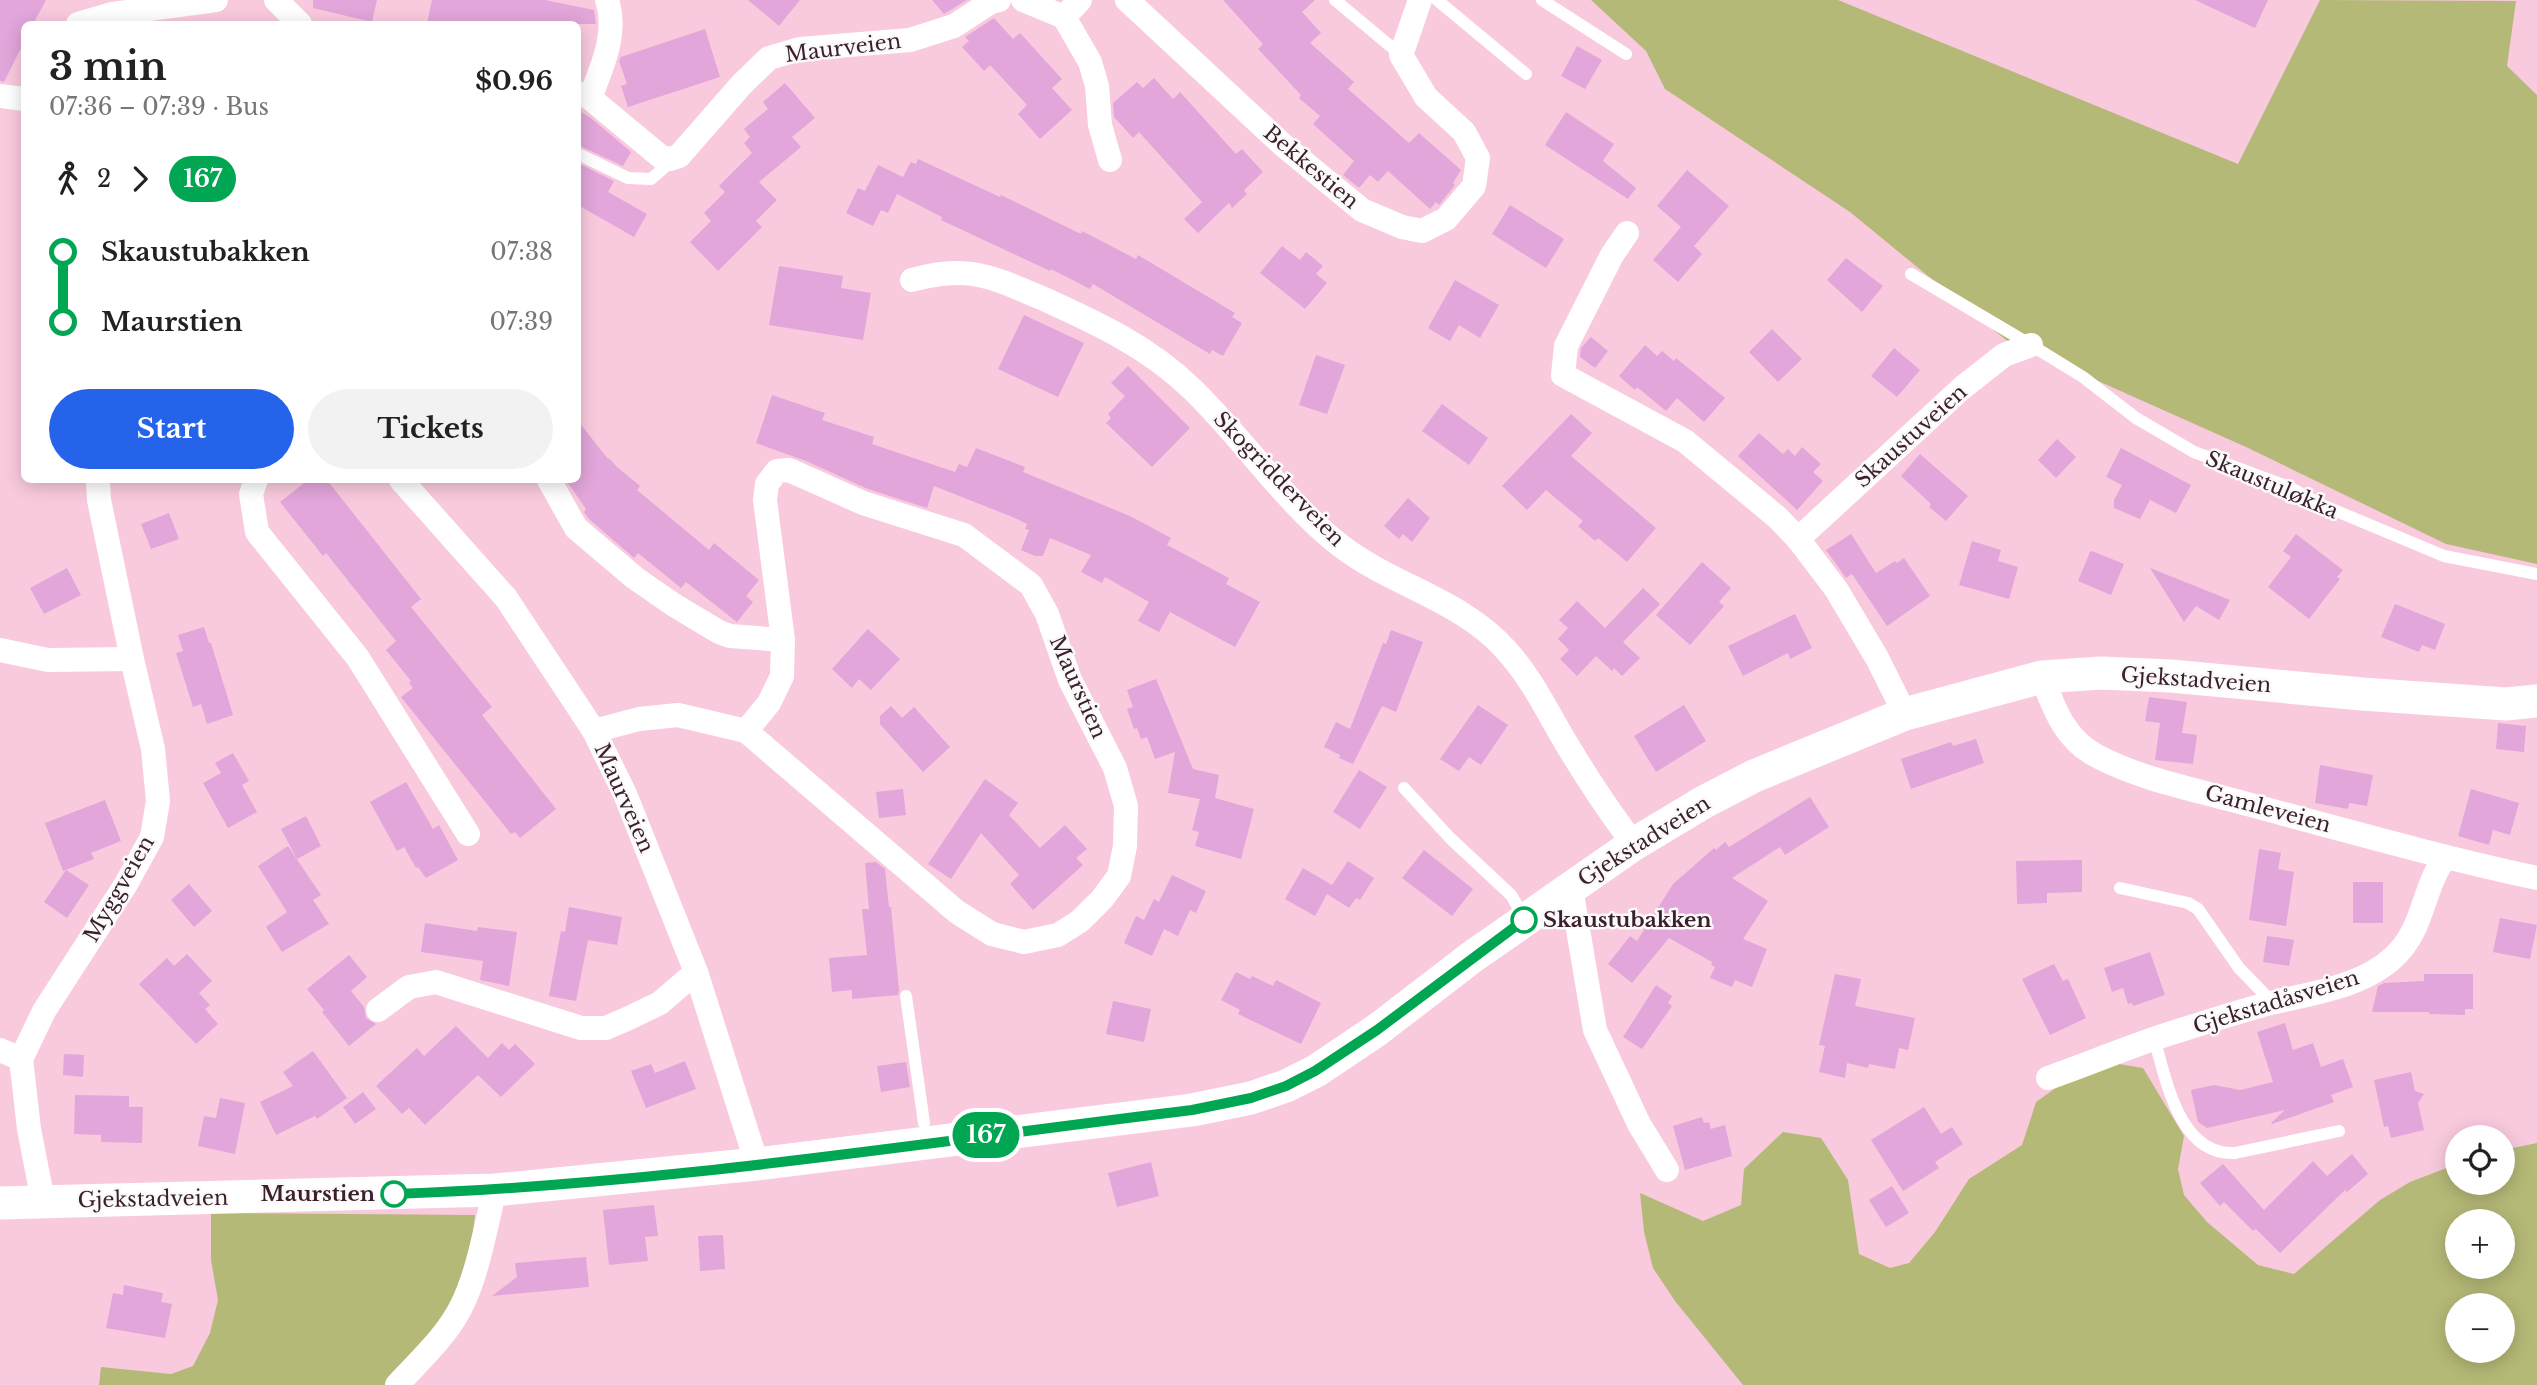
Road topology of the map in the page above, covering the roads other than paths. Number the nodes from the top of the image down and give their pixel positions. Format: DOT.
graph roads {
  1 [pos="216,0"];
  2 [pos="276,0"];
  3 [pos="607,0"];
  4 [pos="999,0"];
  5 [pos="1023,0"];
  6 [pos="1127,0"];
  7 [pos="1335,0"];
  8 [pos="1420,0"];
  9 [pos="1437,0"];
  10 [pos="1542,0"];
  11 [pos="1072,9"];
  12 [pos="88,21"];
  13 [pos="297,21"];
  14 [pos="1626,54"];
  15 [pos="1401,55"];
  16 [pos="1526,74"];
  17 [pos="584,95"];
  18 [pos="0,96"];
  19 [pos="21,99"];
  20 [pos="581,155"];
  21 [pos="679,156"];
  22 [pos="1110,160"];
  23 [pos="1627,233"];
  24 [pos="1911,274"];
  25 [pos="912,280"];
  26 [pos="2031,345"];
  27 [pos="98,483"];
  28 [pos="255,483"];
  29 [pos="404,483"];
  30 [pos="551,483"];
  31 [pos="1798,539"];
  32 [pos="2537,574"];
  33 [pos="783,640"];
  34 [pos="0,650"];
  35 [pos="132,659"];
  36 [pos="2042,677"];
  37 [pos="2537,701"];
  38 [pos="1905,714"];
  39 [pos="594,731"];
  40 [pos="746,731"];
  41 [pos="1404,788"];
  42 [pos="468,834"];
  43 [pos="1634,844"];
  44 [pos="2445,858"];
  45 [pos="2537,878"];
  46 [pos="1571,887"];
  47 [pos="2120,888"];
  48 [pos="1525,920"];
  49 [pos="696,972"];
  50 [pos="905,996"];
  51 [pos="2273,1003"];
  52 [pos="378,1010"];
  53 [pos="2154,1038"];
  54 [pos="11,1055"];
  55 [pos="2048,1078"];
  56 [pos="924,1123"];
  57 [pos="2339,1131"];
  58 [pos="757,1164"];
  59 [pos="1667,1170"];
  60 [pos="495,1191"];
  61 [pos="43,1201"];
  62 [pos="0,1203"];
  63 [pos="397,1385"];
  1 -- 12 [label="street"];
  2 -- 13 [label="street"];
  3 -- 17 [label="street"];
  4 -- 21 [label="street, Maurveien"];
  5 -- 11 [label="street"];
  6 -- 15 [label="street, Bekkestien"];
  7 -- 15 [label="lane"];
  8 -- 15 [label="street"];
  9 -- 16 [label="lane"];
  10 -- 14 [label="lane"];
  11 -- 22 [label="street"];
  17 -- 21 [label="street"];
  18 -- 19 [label="street"];
  20 -- 21 [label="lane, Maurveien"];
  23 -- 31 [label="street"];
  24 -- 26 [label="lane, Skaustuløkka"];
  25 -- 43 [label="street, Skogridderveien"];
  26 -- 31 [label="street, Skaustuveien"];
  26 -- 32 [label="lane, Skaustuløkka"];
  27 -- 35 [label="street, Myggveien"];
  28 -- 42 [label="street"];
  29 -- 39 [label="street, Maurveien"];
  30 -- 33 [label="street"];
  31 -- 38 [label="street"];
  33 -- 40 [label="street, Maurstien"];
  33 -- 40 [label="street, Maurstien"];
  34 -- 35 [label="street"];
  35 -- 54 [label="street, Myggveien"];
  36 -- 37 [label="street, Gjekstadveien"];
  36 -- 38 [label="street, Gjekstadveien"];
  36 -- 44 [label="street, Gamleveien"];
  38 -- 43 [label="street, Gjekstadveien"];
  39 -- 40 [label="street, Maurstien"];
  39 -- 49 [label="street, Maurveien"];
  41 -- 48 [label="lane"];
  43 -- 46 [label="street, Gjekstadveien"];
  44 -- 45 [label="street, Gamleveien"];
  44 -- 51 [label="street, Gjekstadåsveien"];
  46 -- 48 [label="street, Gjekstadveien"];
  46 -- 59 [label="street"];
  47 -- 51 [label="lane"];
  48 -- 58 [label="street, Gjekstadveien"];
  49 -- 52 [label="street"];
  49 -- 58 [label="street, Maurveien"];
  50 -- 56 [label="lane"];
  51 -- 53 [label="street, Gjekstadåsveien"];
  53 -- 55 [label="street, Gjekstadåsveien"];
  53 -- 57 [label="lane"];
  54 -- 61 [label="street, Myggveien"];
  58 -- 60 [label="street, Gjekstadveien"];
  60 -- 61 [label="street, Gjekstadveien"];
  60 -- 63 [label="street"];
  61 -- 62 [label="street, Gjekstadveien"];
}
